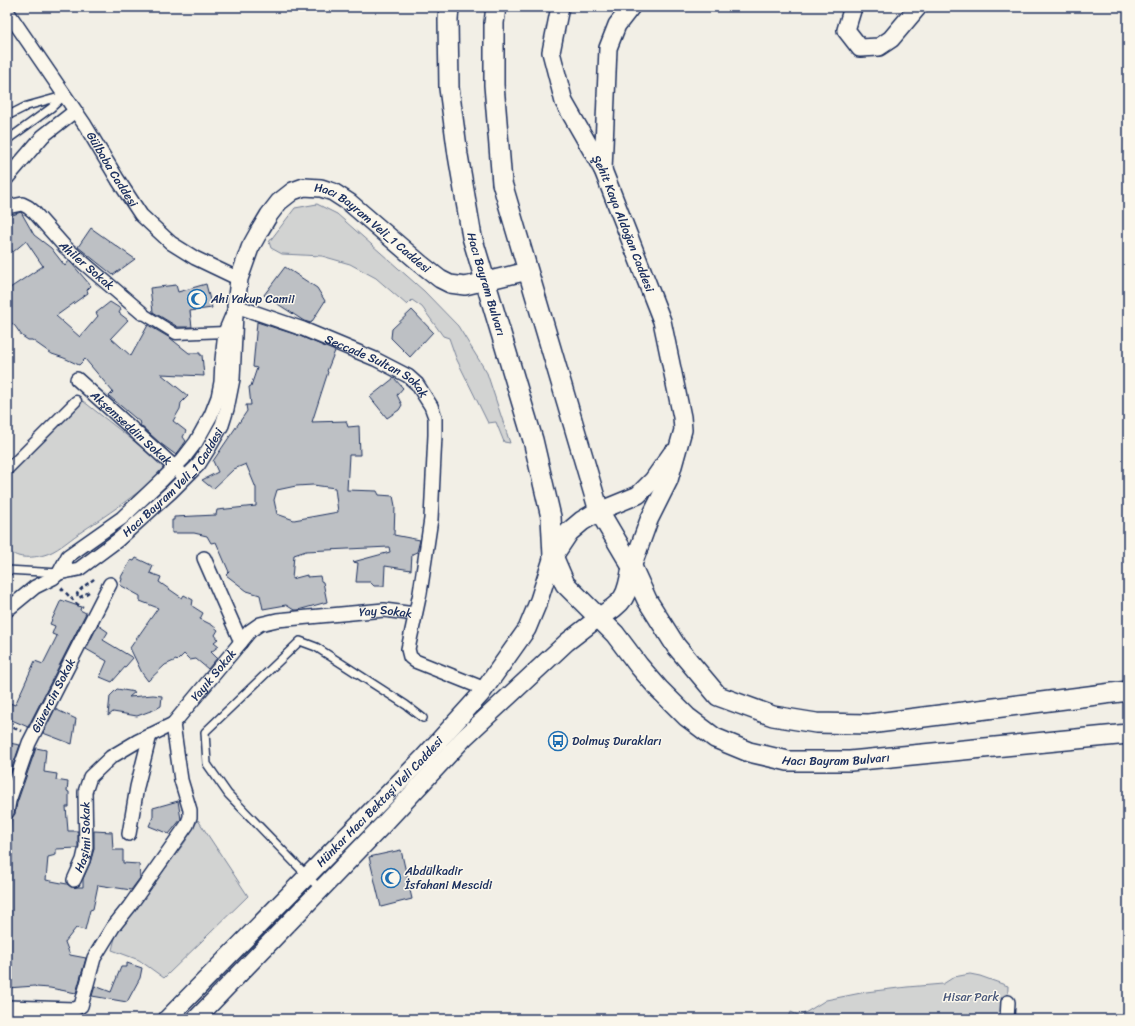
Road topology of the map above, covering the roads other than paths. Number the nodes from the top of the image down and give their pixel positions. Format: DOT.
graph roads {
  1 [pos="449,7"];
  2 [pos="496,7"];
  3 [pos="560,7"];
  4 [pos="631,7"];
  5 [pos="853,7"];
  6 [pos="918,7"];
  7 [pos="9,10"];
  8 [pos="12,26"];
  9 [pos="64,96"];
  10 [pos="75,111"];
  11 [pos="7,116"];
  12 [pos="7,140"];
  13 [pos="603,170"];
  14 [pos="7,178"];
  15 [pos="7,207"];
  16 [pos="528,271"];
  17 [pos="239,279"];
  18 [pos="485,282"];
  19 [pos="236,306"];
  20 [pos="142,313"];
  21 [pos="225,332"];
  22 [pos="77,379"];
  23 [pos="76,401"];
  24 [pos="678,445"];
  25 [pos="175,467"];
  26 [pos="7,470"];
  27 [pos="185,477"];
  28 [pos="433,488"];
  29 [pos="599,511"];
  30 [pos="553,556"];
  31 [pos="204,558"];
  32 [pos="632,567"];
  33 [pos="7,570"];
  34 [pos="59,573"];
  35 [pos="110,584"];
  36 [pos="7,610"];
  37 [pos="415,614"];
  38 [pos="598,618"];
  39 [pos="255,627"];
  40 [pos="241,642"];
  41 [pos="485,689"];
  42 [pos="1128,691"];
  43 [pos="423,718"];
  44 [pos="173,724"];
  45 [pos="1128,734"];
  46 [pos="150,735"];
  47 [pos="7,812"];
  48 [pos="129,834"];
  49 [pos="307,875"];
  50 [pos="74,880"];
  51 [pos="320,889"];
  52 [pos="1008,1002"];
  53 [pos="7,1007"];
  54 [pos="167,1019"];
  55 [pos="196,1019"];
  56 [pos="1007,1019"];
  1 -- 18 [label="main road, Hacı Bayram Bulvarı"];
  2 -- 16 [label="main road"];
  3 -- 13 [label="street, Şehit Kaya Aldoğan Caddesi"];
  4 -- 13 [label="street"];
  5 -- 6 [label="street"];
  7 -- 8 [label="street, Gülbaba Caddesi"];
  8 -- 9 [label="street, Gülbaba Caddesi"];
  9 -- 10 [label="street, Gülbaba Caddesi"];
  9 -- 11 [label="lane"];
  9 -- 12 [label="lane"];
  10 -- 14 [label="street"];
  10 -- 17 [label="street, Gülbaba Caddesi"];
  13 -- 24 [label="street, Şehit Kaya Aldoğan Caddesi"];
  15 -- 20 [label="street, Ahiler Sokak"];
  16 -- 18 [label="street, Hacı Bayram Veli_1 Caddesi"];
  16 -- 29 [label="main road"];
  17 -- 18 [label="street, Hacı Bayram Veli_1 Caddesi"];
  17 -- 19 [label="street, Hacı Bayram Veli_1 Caddesi"];
  18 -- 30 [label="main road, Hacı Bayram Bulvarı"];
  19 -- 21 [label="street, Hacı Bayram Veli_1 Caddesi"];
  19 -- 27 [label="street, Hacı Bayram Veli_1 Caddesi"];
  19 -- 28 [label="street, Seccade Sultan Sokak"];
  20 -- 21 [label="street, Ahiler Sokak"];
  21 -- 25 [label="street, Hacı Bayram Veli_1 Caddesi"];
  22 -- 25 [label="street, Akşemseddin Sokak"];
  23 -- 26 [label="street"];
  24 -- 29 [label="street"];
  24 -- 32 [label="street, Şehit Kaya Aldoğan Caddesi"];
  25 -- 27 [label="street, Akşemseddin Sokak"];
  25 -- 34 [label="street, Hacı Bayram Veli_1 Caddesi"];
  27 -- 34 [label="street, Hacı Bayram Veli_1 Caddesi"];
  28 -- 37 [label="street, Yay Sokak"];
  29 -- 30 [label="main road"];
  29 -- 32 [label="main road"];
  30 -- 38 [label="main road, Hacı Bayram Bulvarı"];
  30 -- 41 [label="street, Hünkar Hacı Bektaşi Veli Caddesi"];
  31 -- 40 [label="street"];
  32 -- 38 [label="main road"];
  32 -- 42 [label="main road"];
  33 -- 34 [label="lane, Hacı Bayram Veli_1 Caddesi"];
  34 -- 36 [label="street"];
  35 -- 47 [label="street, Güvercin Sokak"];
  37 -- 39 [label="street, Yay Sokak"];
  37 -- 41 [label="street"];
  38 -- 45 [label="main road, Hacı Bayram Bulvarı"];
  38 -- 51 [label="street, Hünkar Hacı Bektaşi Veli Caddesi"];
  39 -- 40 [label="street, Yayık Sokak"];
  40 -- 44 [label="street, Yayık Sokak"];
  41 -- 49 [label="street, Hünkar Hacı Bektaşi Veli Caddesi"];
  43 -- 49 [label="lane"];
  44 -- 46 [label="street"];
  44 -- 53 [label="street"];
  46 -- 48 [label="street"];
  46 -- 50 [label="street, Haşimi Sokak"];
  49 -- 51 [label="lane"];
  49 -- 54 [label="street, Hünkar Hacı Bektaşi Veli Caddesi"];
  51 -- 55 [label="street, Hünkar Hacı Bektaşi Veli Caddesi"];
  52 -- 56 [label="street"];
}
